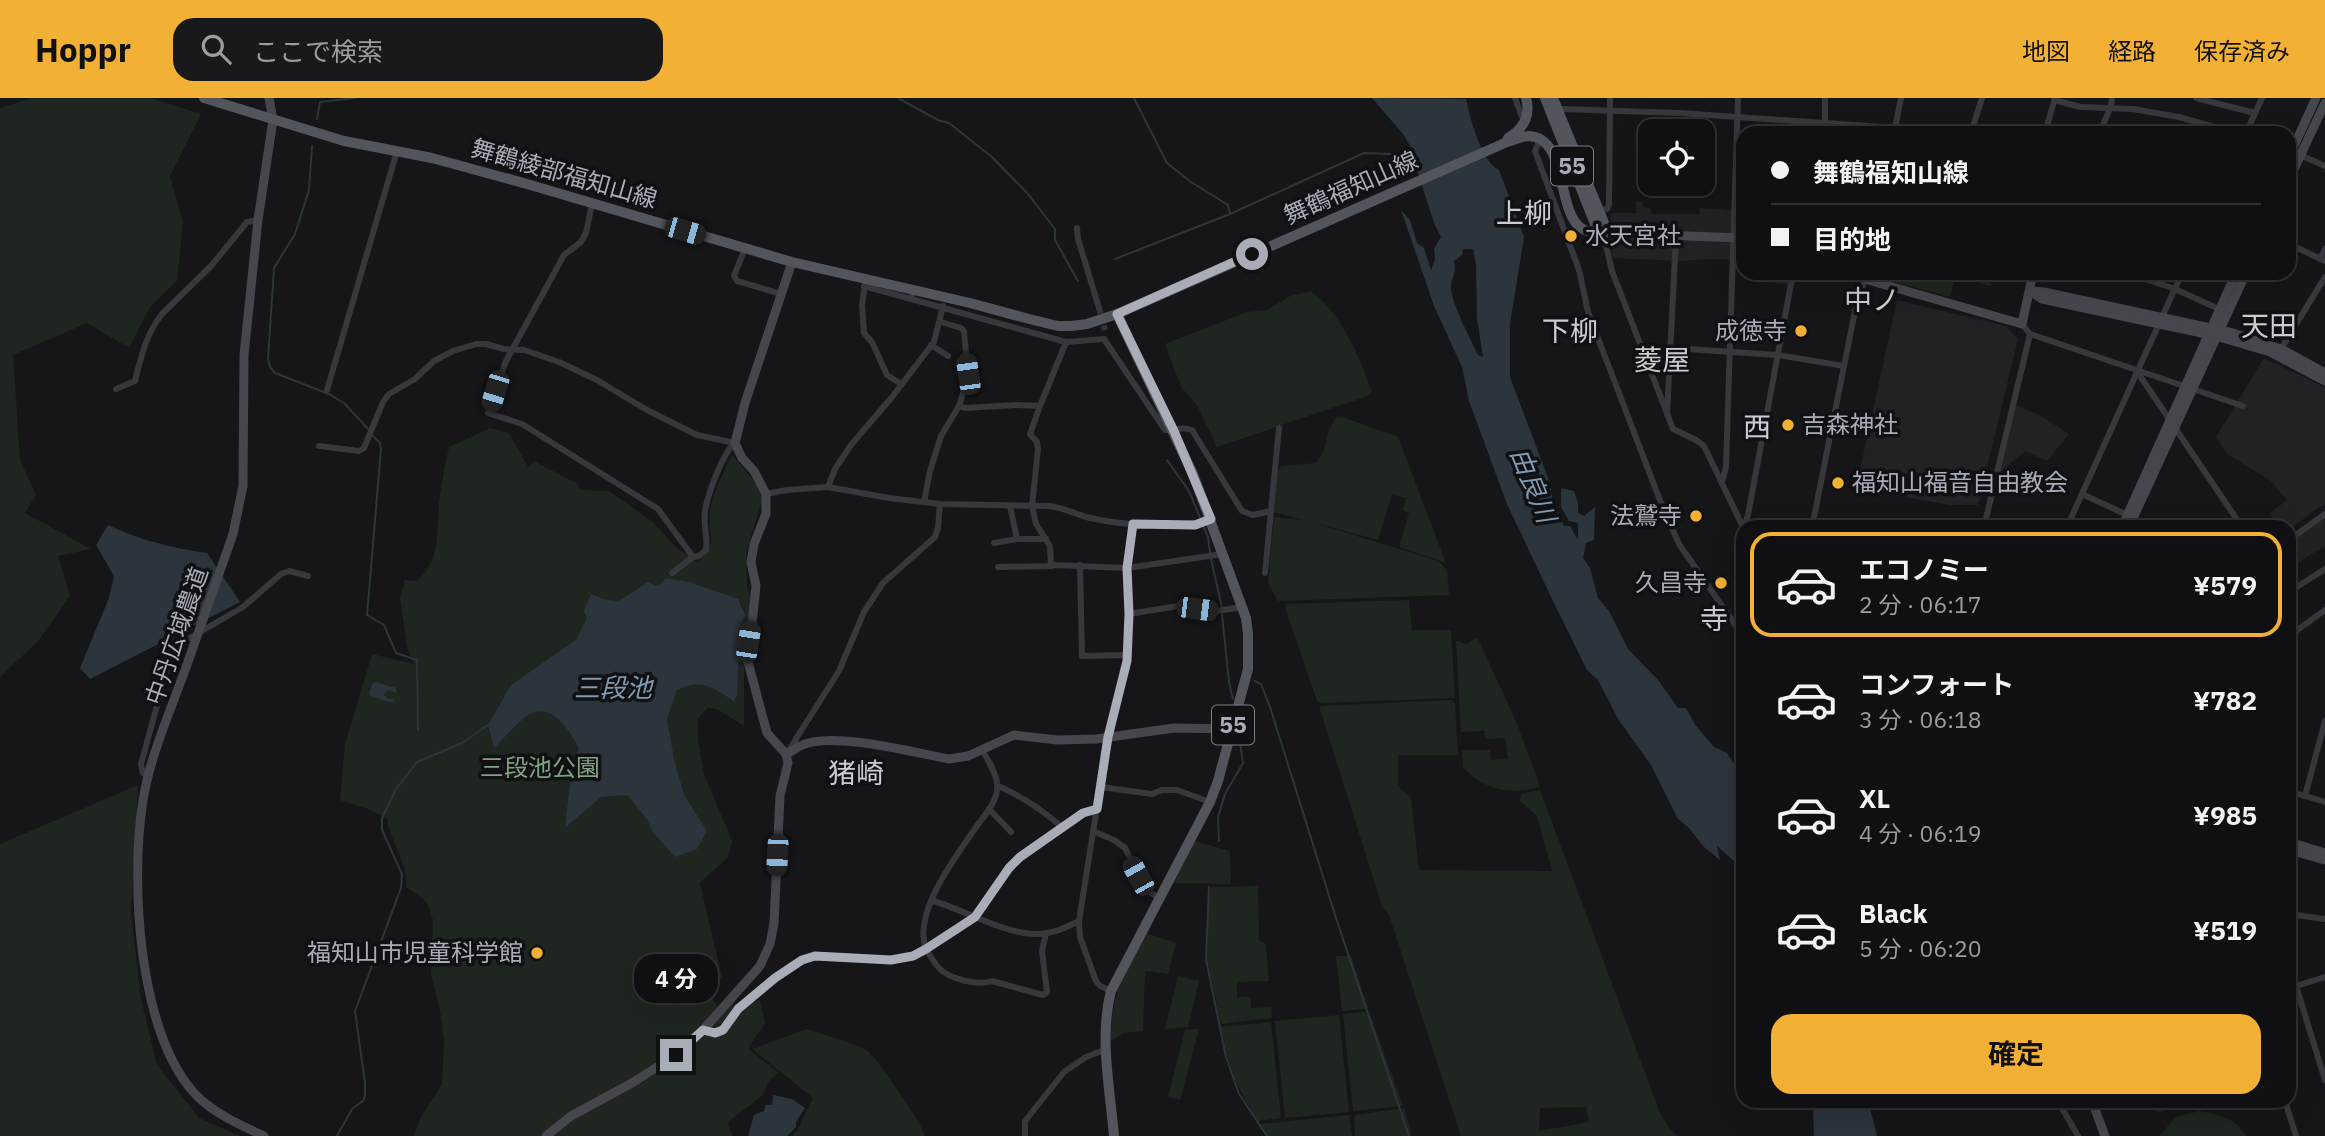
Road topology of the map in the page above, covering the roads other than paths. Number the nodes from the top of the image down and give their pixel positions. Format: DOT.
graph roads {
  1 [pos="204,98"];
  2 [pos="269,98"];
  3 [pos="1515,98"];
  4 [pos="1526,98"];
  5 [pos="1545,98"];
  6 [pos="1553,98"];
  7 [pos="1611,98"];
  8 [pos="1738,98"];
  9 [pos="1825,98"];
  10 [pos="1902,98"];
  11 [pos="1982,98"];
  12 [pos="2112,98"];
  13 [pos="2196,98"];
  14 [pos="2262,98"];
  15 [pos="2316,98"];
  16 [pos="2055,99"];
  17 [pos="2325,103"];
  18 [pos="2112,107"];
  19 [pos="1610,110"];
  20 [pos="1554,111"];
  21 [pos="2255,113"];
  22 [pos="1738,117"];
  23 [pos="273,120"];
  24 [pos="1824,122"];
  25 [pos="1738,126"];
  26 [pos="1823,126"];
  27 [pos="1860,126"];
  28 [pos="1896,126"];
  29 [pos="1972,126"];
  30 [pos="2047,126"];
  31 [pos="2102,126"];
  32 [pos="2210,126"];
  33 [pos="2249,126"];
  34 [pos="1523,127"];
  35 [pos="1540,140"];
  36 [pos="2296,144"];
  37 [pos="2296,146"];
  38 [pos="397,151"];
  39 [pos="2296,152"];
  40 [pos="2325,166"];
  41 [pos="592,204"];
  42 [pos="1599,211"];
  43 [pos="258,220"];
  44 [pos="1077,228"];
  45 [pos="1603,233"];
  46 [pos="1676,237"];
  47 [pos="1736,238"];
  48 [pos="2296,247"];
  49 [pos="745,248"];
  50 [pos="2325,248"];
  51 [pos="2323,260"];
  52 [pos="792,262"];
  53 [pos="1736,263"];
  54 [pos="2325,277"];
  55 [pos="1792,280"];
  56 [pos="1866,280"];
  57 [pos="1868,280"];
  58 [pos="2032,280"];
  59 [pos="2148,280"];
  60 [pos="2179,280"];
  61 [pos="2233,280"];
  62 [pos="2242,280"];
  63 [pos="865,282"];
  64 [pos="2175,289"];
  65 [pos="2030,291"];
  66 [pos="781,294"];
  67 [pos="912,294"];
  68 [pos="943,306"];
  69 [pos="1099,308"];
  70 [pos="2219,309"];
  71 [pos="1122,312"];
  72 [pos="2161,321"];
  73 [pos="941,322"];
  74 [pos="2022,324"];
  75 [pos="1105,330"];
  76 [pos="2214,332"];
  77 [pos="2030,334"];
  78 [pos="1104,339"];
  79 [pos="1066,342"];
  80 [pos="931,345"];
  81 [pos="1672,348"];
  82 [pos="513,349"];
  83 [pos="2281,349"];
  84 [pos="1729,351"];
  85 [pos="1778,355"];
  86 [pos="948,356"];
  87 [pos="1844,366"];
  88 [pos="2137,371"];
  89 [pos="2325,373"];
  90 [pos="2325,381"];
  91 [pos="901,384"];
  92 [pos="2188,388"];
  93 [pos="116,389"];
  94 [pos="327,390"];
  95 [pos="959,406"];
  96 [pos="1040,406"];
  97 [pos="2243,406"];
  98 [pos="1667,416"];
  99 [pos="2172,424"];
  100 [pos="1279,428"];
  101 [pos="1174,431"];
  102 [pos="735,443"];
  103 [pos="319,446"];
  104 [pos="1723,482"];
  105 [pos="828,487"];
  106 [pos="766,494"];
  107 [pos="2082,494"];
  108 [pos="924,502"];
  109 [pos="940,504"];
  110 [pos="1010,506"];
  111 [pos="1032,506"];
  112 [pos="1271,511"];
  113 [pos="2325,514"];
  114 [pos="1211,519"];
  115 [pos="1740,520"];
  116 [pos="1746,520"];
  117 [pos="1813,520"];
  118 [pos="1986,520"];
  119 [pos="2070,520"];
  120 [pos="2127,520"];
  121 [pos="2129,520"];
  122 [pos="2237,520"];
  123 [pos="1133,524"];
  124 [pos="2296,535"];
  125 [pos="1017,539"];
  126 [pos="1046,539"];
  127 [pos="994,543"];
  128 [pos="1223,554"];
  129 [pos="693,557"];
  130 [pos="1080,565"];
  131 [pos="1051,566"];
  132 [pos="998,568"];
  133 [pos="1127,568"];
  134 [pos="2325,569"];
  135 [pos="672,573"];
  136 [pos="1265,573"];
  137 [pos="308,576"];
  138 [pos="2296,588"];
  139 [pos="1242,607"];
  140 [pos="2325,610"];
  141 [pos="1129,614"];
  142 [pos="1736,626"];
  143 [pos="2296,631"];
  144 [pos="1127,655"];
  145 [pos="2325,721"];
  146 [pos="1232,729"];
  147 [pos="1108,737"];
  148 [pos="982,750"];
  149 [pos="786,754"];
  150 [pos="149,776"];
  151 [pos="998,786"];
  152 [pos="1101,787"];
  153 [pos="2296,793"];
  154 [pos="2305,796"];
  155 [pos="1210,802"];
  156 [pos="2325,802"];
  157 [pos="989,809"];
  158 [pos="1097,809"];
  159 [pos="1062,827"];
  160 [pos="1093,831"];
  161 [pos="1011,832"];
  162 [pos="2296,844"];
  163 [pos="2296,852"];
  164 [pos="2325,853"];
  165 [pos="2325,860"];
  166 [pos="1159,898"];
  167 [pos="933,901"];
  168 [pos="2296,915"];
  169 [pos="975,917"];
  170 [pos="2325,919"];
  171 [pos="1079,921"];
  172 [pos="1046,933"];
  173 [pos="926,949"];
  174 [pos="2325,977"];
  175 [pos="2296,986"];
  176 [pos="1111,991"];
  177 [pos="2296,996"];
  178 [pos="703,1030"];
  179 [pos="1107,1049"];
  180 [pos="2325,1080"];
  181 [pos="2062,1108"];
  182 [pos="2095,1108"];
  183 [pos="2287,1108"];
  184 [pos="264,1136"];
  185 [pos="546,1136"];
  186 [pos="1025,1136"];
  187 [pos="1114,1136"];
  188 [pos="2078,1136"];
  189 [pos="2105,1136"];
  190 [pos="2296,1136"];
  1 -- 23 [label="main road, 舞鶴綾部福知山線"];
  2 -- 23 [label="street, 中丹広域農道"];
  3 -- 34 [label="street"];
  4 -- 34 [label="main road, 55"];
  5 -- 20 [label="main road, 55"];
  6 -- 20 [label="main road, 55"];
  7 -- 19 [label="street"];
  8 -- 22 [label="street"];
  9 -- 24 [label="street"];
  10 -- 28 [label="street"];
  11 -- 29 [label="street"];
  12 -- 18 [label="street"];
  13 -- 21 [label="street"];
  14 -- 21 [label="street"];
  15 -- 36 [label="street"];
  16 -- 18 [label="street"];
  16 -- 30 [label="street"];
  17 -- 37 [label="street"];
  18 -- 31 [label="street"];
  18 -- 32 [label="street"];
  19 -- 20 [label="street"];
  19 -- 22 [label="street"];
  19 -- 42 [label="street"];
  20 -- 42 [label="main road, 55"];
  20 -- 45 [label="main road, 55"];
  21 -- 33 [label="street"];
  22 -- 24 [label="street"];
  22 -- 25 [label="street"];
  23 -- 38 [label="main road, 舞鶴綾部福知山線"];
  23 -- 43 [label="street, 中丹広域農道"];
  24 -- 26 [label="street"];
  24 -- 27 [label="street"];
  34 -- 35 [label="main road, 55"];
  34 -- 71 [label="main road, 舞鶴福知山線 / 55"];
  35 -- 45 [label="main road, 55"];
  35 -- 142 [label="street"];
  38 -- 41 [label="main road, 舞鶴綾部福知山線"];
  38 -- 94 [label="street"];
  39 -- 40 [label="street"];
  41 -- 49 [label="main road, 舞鶴綾部福知山線"];
  41 -- 82 [label="street"];
  42 -- 45 [label="main road, 55"];
  43 -- 93 [label="street"];
  43 -- 150 [label="street, 中丹広域農道, bridge"];
  44 -- 69 [label="street"];
  45 -- 46 [label="street"];
  45 -- 98 [label="street"];
  46 -- 47 [label="street"];
  46 -- 81 [label="street"];
  48 -- 51 [label="street"];
  49 -- 52 [label="main road, 舞鶴綾部福知山線"];
  49 -- 66 [label="street"];
  50 -- 51 [label="street"];
  52 -- 63 [label="main road, 舞鶴綾部福知山線"];
  52 -- 66 [label="street"];
  53 -- 84 [label="street"];
  54 -- 83 [label="street"];
  55 -- 85 [label="street"];
  56 -- 87 [label="street"];
  57 -- 74 [label="street"];
  58 -- 65 [label="street"];
  59 -- 64 [label="street"];
  60 -- 64 [label="street"];
  61 -- 70 [label="street"];
  62 -- 76 [label="street"];
  63 -- 67 [label="main road, 舞鶴綾部福知山線"];
  63 -- 91 [label="street"];
  64 -- 70 [label="street"];
  64 -- 72 [label="street"];
  65 -- 72 [label="street"];
  65 -- 74 [label="street"];
  66 -- 102 [label="street"];
  67 -- 68 [label="street"];
  67 -- 71 [label="main road, 舞鶴綾部福知山線"];
  68 -- 73 [label="street"];
  68 -- 79 [label="street"];
  70 -- 76 [label="street"];
  71 -- 101 [label="main road, 55"];
  72 -- 76 [label="street"];
  72 -- 88 [label="street"];
  73 -- 80 [label="street"];
  73 -- 95 [label="street"];
  74 -- 77 [label="street"];
  75 -- 78 [label="street"];
  76 -- 83 [label="street"];
  76 -- 90 [label="street"];
  76 -- 92 [label="street"];
  77 -- 88 [label="street"];
  77 -- 118 [label="street"];
  78 -- 79 [label="street"];
  78 -- 101 [label="street"];
  79 -- 96 [label="street"];
  80 -- 86 [label="street"];
  80 -- 91 [label="street"];
  81 -- 84 [label="street"];
  81 -- 98 [label="street"];
  82 -- 102 [label="street"];
  82 -- 103 [label="street"];
  82 -- 129 [label="street"];
  83 -- 89 [label="street"];
  84 -- 85 [label="street"];
  84 -- 104 [label="street"];
  85 -- 87 [label="street"];
  85 -- 116 [label="street"];
  87 -- 117 [label="street"];
  88 -- 92 [label="street"];
  88 -- 99 [label="street"];
  88 -- 107 [label="street"];
  91 -- 105 [label="street"];
  92 -- 97 [label="street"];
  92 -- 99 [label="street"];
  95 -- 96 [label="street"];
  95 -- 108 [label="street"];
  96 -- 111 [label="street"];
  98 -- 104 [label="street"];
  99 -- 121 [label="street"];
  99 -- 122 [label="street"];
  100 -- 112 [label="street"];
  101 -- 112 [label="street"];
  101 -- 114 [label="main road, 55"];
  102 -- 106 [label="street"];
  102 -- 129 [label="street"];
  104 -- 115 [label="street"];
  105 -- 106 [label="street"];
  105 -- 108 [label="street"];
  106 -- 149 [label="street"];
  107 -- 119 [label="street"];
  107 -- 120 [label="street"];
  108 -- 109 [label="street"];
  109 -- 110 [label="street"];
  109 -- 149 [label="street"];
  110 -- 111 [label="street"];
  110 -- 125 [label="street"];
  111 -- 123 [label="street"];
  111 -- 126 [label="street"];
  112 -- 136 [label="street"];
  113 -- 124 [label="street"];
  114 -- 123 [label="street"];
  114 -- 128 [label="main road, 55"];
  123 -- 133 [label="street"];
  125 -- 126 [label="street"];
  125 -- 127 [label="street"];
  126 -- 131 [label="street"];
  128 -- 133 [label="street"];
  128 -- 139 [label="main road, 55"];
  129 -- 135 [label="street"];
  130 -- 131 [label="street"];
  130 -- 133 [label="street"];
  130 -- 144 [label="street"];
  131 -- 132 [label="street"];
  133 -- 141 [label="street"];
  134 -- 138 [label="street"];
  137 -- 150 [label="street"];
  139 -- 141 [label="street"];
  139 -- 146 [label="main road, 55"];
  140 -- 143 [label="street"];
  141 -- 144 [label="street"];
  144 -- 147 [label="street"];
  145 -- 154 [label="street"];
  146 -- 147 [label="street"];
  146 -- 155 [label="main road, 55"];
  147 -- 148 [label="street"];
  147 -- 152 [label="street"];
  148 -- 149 [label="street"];
  148 -- 151 [label="street"];
  149 -- 178 [label="street"];
  150 -- 184 [label="street, 中丹広域農道"];
  151 -- 157 [label="street"];
  151 -- 159 [label="street"];
  152 -- 155 [label="street"];
  152 -- 158 [label="street"];
  153 -- 154 [label="street"];
  154 -- 156 [label="street"];
  155 -- 166 [label="main road, 55"];
  157 -- 161 [label="street"];
  157 -- 167 [label="street"];
  158 -- 159 [label="street"];
  158 -- 160 [label="street"];
  159 -- 169 [label="street"];
  160 -- 166 [label="street"];
  160 -- 171 [label="street"];
  162 -- 164 [label="street"];
  163 -- 165 [label="street"];
  166 -- 176 [label="main road, 55"];
  167 -- 169 [label="street"];
  167 -- 173 [label="street"];
  168 -- 170 [label="street"];
  169 -- 172 [label="street"];
  169 -- 173 [label="street"];
  171 -- 172 [label="street"];
  171 -- 176 [label="street"];
  172 -- 173 [label="street"];
  173 -- 178 [label="street"];
  174 -- 175 [label="street"];
  176 -- 179 [label="main road, 55"];
  177 -- 180 [label="street"];
  178 -- 185 [label="street"];
  179 -- 186 [label="street"];
  179 -- 187 [label="main road, 55"];
  181 -- 188 [label="street"];
  182 -- 189 [label="street"];
  183 -- 190 [label="street"];
}
